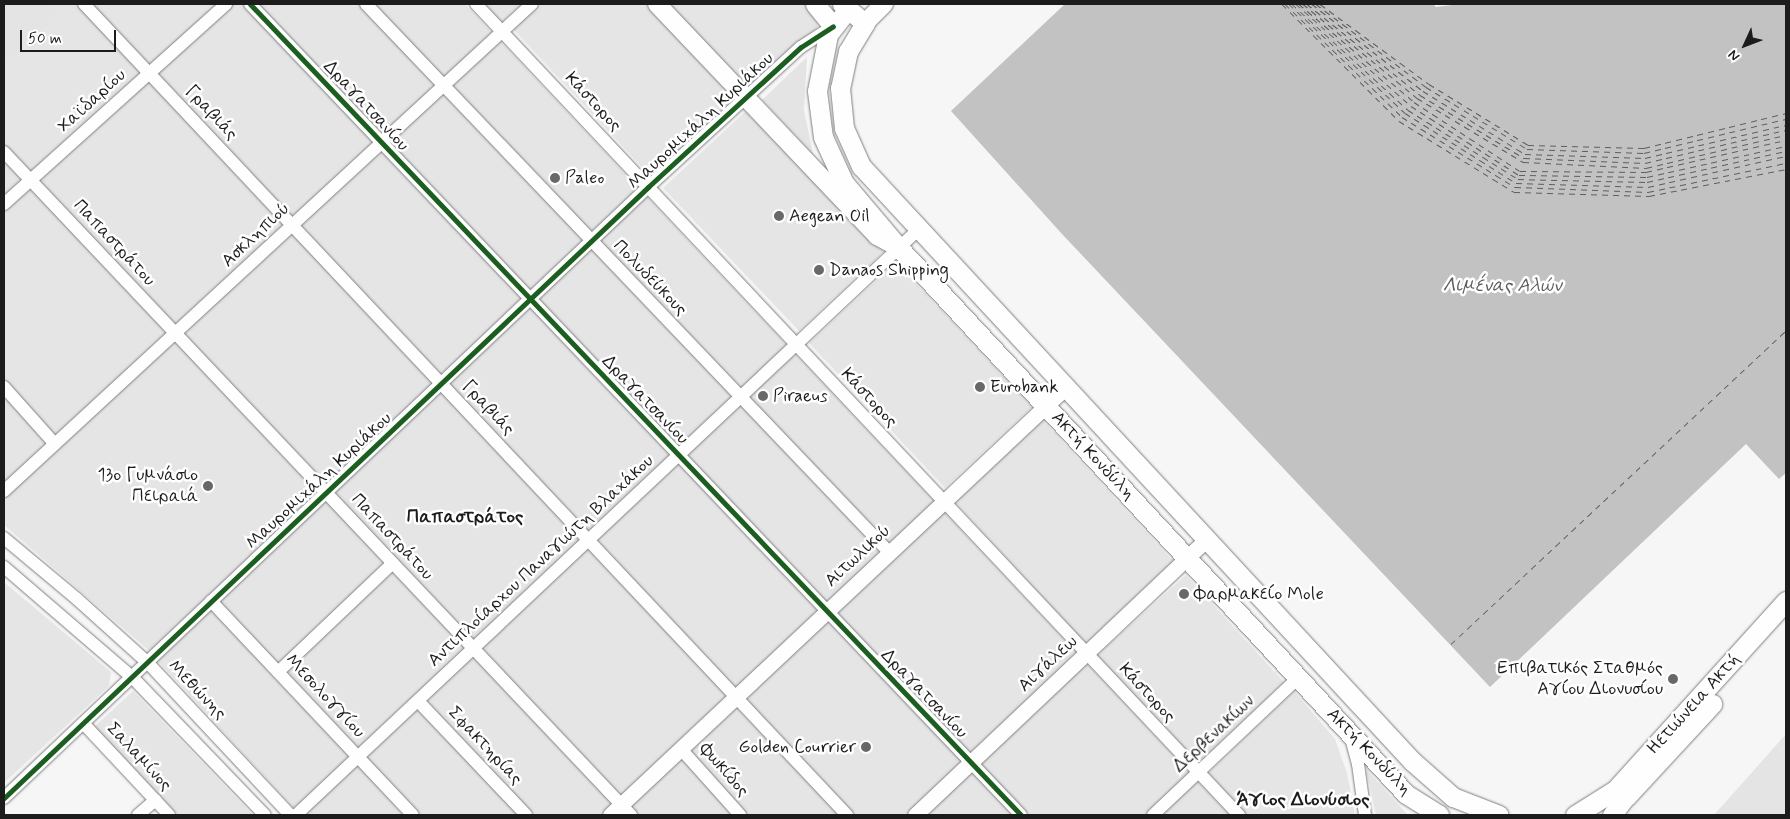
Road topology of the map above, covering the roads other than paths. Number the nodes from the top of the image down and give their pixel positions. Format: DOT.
graph roads {
  1 [pos="84,4"];
  2 [pos="226,4"];
  3 [pos="250,4"];
  4 [pos="366,4"];
  5 [pos="476,4"];
  6 [pos="532,4"];
  7 [pos="657,4"];
  8 [pos="816,4"];
  9 [pos="884,4"];
  10 [pos="848,5"];
  11 [pos="864,23"];
  12 [pos="833,26"];
  13 [pos="502,32"];
  14 [pos="149,73"];
  15 [pos="444,86"];
  16 [pos="747,99"];
  17 [pos="382,142"];
  18 [pos="4,152"];
  19 [pos="30,180"];
  20 [pos="648,187"];
  21 [pos="4,204"];
  22 [pos="292,225"];
  23 [pos="920,229"];
  24 [pos="591,242"];
  25 [pos="899,248"];
  26 [pos="532,300"];
  27 [pos="175,333"];
  28 [pos="796,345"];
  29 [pos="442,385"];
  30 [pos="4,387"];
  31 [pos="1066,387"];
  32 [pos="741,397"];
  33 [pos="1046,405"];
  34 [pos="55,444"];
  35 [pos="679,455"];
  36 [pos="4,491"];
  37 [pos="325,492"];
  38 [pos="943,502"];
  39 [pos="4,538"];
  40 [pos="1207,539"];
  41 [pos="589,540"];
  42 [pos="889,552"];
  43 [pos="1187,558"];
  44 [pos="393,563"];
  45 [pos="4,567"];
  46 [pos="1786,601"];
  47 [pos="212,602"];
  48 [pos="827,611"];
  49 [pos="1786,621"];
  50 [pos="473,649"];
  51 [pos="1086,654"];
  52 [pos="148,663"];
  53 [pos="278,672"];
  54 [pos="133,678"];
  55 [pos="1298,678"];
  56 [pos="736,697"];
  57 [pos="418,701"];
  58 [pos="83,723"];
  59 [pos="1348,731"];
  60 [pos="681,749"];
  61 [pos="358,758"];
  62 [pos="971,763"];
  63 [pos="1198,772"];
  64 [pos="1406,794"];
  65 [pos="4,798"];
  66 [pos="155,800"];
  67 [pos="1605,811"];
  68 [pos="621,812"];
  69 [pos="138,815"];
  70 [pos="169,815"];
  71 [pos="265,815"];
  72 [pos="290,815"];
  73 [pos="296,815"];
  74 [pos="413,815"];
  75 [pos="526,815"];
  76 [pos="740,815"];
  77 [pos="847,815"];
  78 [pos="915,815"];
  79 [pos="1021,815"];
  80 [pos="1153,815"];
  81 [pos="1239,815"];
  82 [pos="1365,815"];
  83 [pos="1426,815"];
  84 [pos="1439,815"];
  85 [pos="1499,815"];
  86 [pos="1574,815"];
  1 -- 14 [label="street, Γραβιάς"];
  2 -- 14 [label="street, Χαϊδαρίου"];
  3 -- 17 [label="street, Δραγατσανίου"];
  4 -- 15 [label="street, Πολυδεύκους"];
  5 -- 13 [label="street, Κάστορος"];
  6 -- 13 [label="street, Ασκληπιού"];
  7 -- 16 [label="main road, Ακτή Κονδύλη"];
  8 -- 12 [label="main road"];
  9 -- 11 [label="main road"];
  10 -- 11 [label="main road"];
  10 -- 12 [label="main road"];
  11 -- 23 [label="main road, Ακτή Κονδύλη"];
  12 -- 16 [label="street, Μαυρομιχάλη Κυριάκου"];
  12 -- 25 [label="main road"];
  13 -- 15 [label="street, Ασκληπιού"];
  13 -- 20 [label="street, Κάστορος"];
  14 -- 19 [label="street, Χαϊδαρίου"];
  14 -- 22 [label="street, Γραβιάς"];
  15 -- 17 [label="street, Ασκληπιού"];
  15 -- 24 [label="street, Πολυδεύκους"];
  16 -- 20 [label="street, Μαυρομιχάλη Κυριάκου"];
  16 -- 25 [label="main road, Ακτή Κονδύλη"];
  17 -- 22 [label="street, Ασκληπιού"];
  17 -- 26 [label="street, Δραγατσανίου"];
  18 -- 19 [label="street, Παπαστράτου"];
  19 -- 21 [label="street, Χαϊδαρίου"];
  19 -- 27 [label="street, Παπαστράτου"];
  20 -- 24 [label="street, Μαυρομιχάλη Κυριάκου"];
  20 -- 28 [label="street, Κάστορος"];
  22 -- 27 [label="street, Ασκληπιού"];
  22 -- 29 [label="street, Γραβιάς"];
  23 -- 25 [label="street, Αντιπλοίαρχου Παναγιώτη Βλαχάκου"];
  23 -- 31 [label="main road, Ακτή Κονδύλη"];
  24 -- 26 [label="street, Μαυρομιχάλη Κυριάκου"];
  24 -- 32 [label="street, Πολυδεύκους"];
  25 -- 28 [label="street, Αντιπλοίαρχου Παναγιώτη Βλαχάκου"];
  25 -- 33 [label="main road, Ακτή Κονδύλη"];
  26 -- 29 [label="street, Μαυρομιχάλη Κυριάκου"];
  26 -- 35 [label="street, Δραγατσανίου"];
  27 -- 34 [label="street, Ασκληπιού"];
  27 -- 37 [label="street, Παπαστράτου"];
  28 -- 32 [label="street, Αντιπλοίαρχου Παναγιώτη Βλαχάκου"];
  28 -- 38 [label="street, Κάστορος"];
  29 -- 37 [label="street, Μαυρομιχάλη Κυριάκου"];
  29 -- 41 [label="street, Γραβιάς"];
  30 -- 34 [label="street"];
  31 -- 33 [label="street, Αιτωλικού"];
  31 -- 40 [label="main road, Ακτή Κονδύλη"];
  32 -- 35 [label="street, Αντιπλοίαρχου Παναγιώτη Βλαχάκου"];
  32 -- 42 [label="street, Πολυδεύκους"];
  33 -- 38 [label="street, Αιτωλικού"];
  33 -- 43 [label="main road, Ακτή Κονδύλη"];
  34 -- 36 [label="street, Ασκληπιού"];
  35 -- 41 [label="street, Αντιπλοίαρχου Παναγιώτη Βλαχάκου"];
  35 -- 48 [label="street, Δραγατσανίου"];
  37 -- 44 [label="street, Παπαστράτου"];
  37 -- 47 [label="street, Μαυρομιχάλη Κυριάκου"];
  38 -- 42 [label="street, Αιτωλικού"];
  38 -- 51 [label="street, Κάστορος"];
  39 -- 52 [label="street, Μεθώνης"];
  40 -- 43 [label="street, Αιγάλεω"];
  40 -- 85 [label="main road, Ακτή Κονδύλη"];
  41 -- 50 [label="street, Αντιπλοίαρχου Παναγιώτη Βλαχάκου"];
  41 -- 56 [label="street, Γραβιάς"];
  42 -- 48 [label="street, Αιτωλικού"];
  43 -- 51 [label="street, Αιγάλεω"];
  43 -- 55 [label="main road, Ακτή Κονδύλη"];
  44 -- 50 [label="street, Παπαστράτου"];
  44 -- 53 [label="street"];
  45 -- 54 [label="street"];
  46 -- 67 [label="main road, Ηετιώνεια Ακτή"];
  47 -- 52 [label="street, Μαυρομιχάλη Κυριάκου"];
  47 -- 53 [label="street, Μεσολογγίου"];
  48 -- 56 [label="street, Αιτωλικού"];
  48 -- 62 [label="street, Δραγατσανίου"];
  49 -- 67 [label="main road, Ηετιώνεια Ακτή"];
  50 -- 57 [label="street, Αντιπλοίαρχου Παναγιώτη Βλαχάκου"];
  50 -- 68 [label="street, Παπαστράτου"];
  51 -- 62 [label="street, Αιγάλεω"];
  51 -- 63 [label="street, Κάστορος"];
  52 -- 54 [label="street, Μαυρομιχάλη Κυριάκου"];
  52 -- 72 [label="street, Μεθώνης"];
  53 -- 61 [label="street, Μεσολογγίου"];
  54 -- 58 [label="street, Μαυρομιχάλη Κυριάκου"];
  54 -- 71 [label="street"];
  55 -- 59 [label="main road, Ακτή Κονδύλη"];
  55 -- 63 [label="street, Δερβενακίων"];
  56 -- 60 [label="street, Αιτωλικού"];
  56 -- 77 [label="street, Γραβιάς"];
  57 -- 61 [label="street, Αντιπλοίαρχου Παναγιώτη Βλαχάκου"];
  57 -- 75 [label="street, Σφακτηρίας"];
  58 -- 65 [label="street, Μαυρομιχάλη Κυριάκου"];
  58 -- 66 [label="street, Σαλαμίνος"];
  59 -- 64 [label="main road, Ακτή Κονδύλη"];
  59 -- 82 [label="street"];
  60 -- 68 [label="street, Αιτωλικού"];
  60 -- 76 [label="street, Φωκίδος"];
  61 -- 73 [label="street, Αντιπλοίαρχου Παναγιώτη Βλαχάκου"];
  61 -- 74 [label="street, Μεσολογγίου"];
  62 -- 78 [label="street, Αιγάλεω"];
  62 -- 79 [label="street, Δραγατσανίου"];
  63 -- 80 [label="street, Δερβενακίων"];
  63 -- 81 [label="street, Κάστορος"];
  64 -- 83 [label="main road"];
  64 -- 84 [label="main road, Ακτή Κονδύλη"];
  66 -- 69 [label="street"];
  66 -- 70 [label="street, Σαλαμίνος"];
  67 -- 86 [label="main road"];
}
